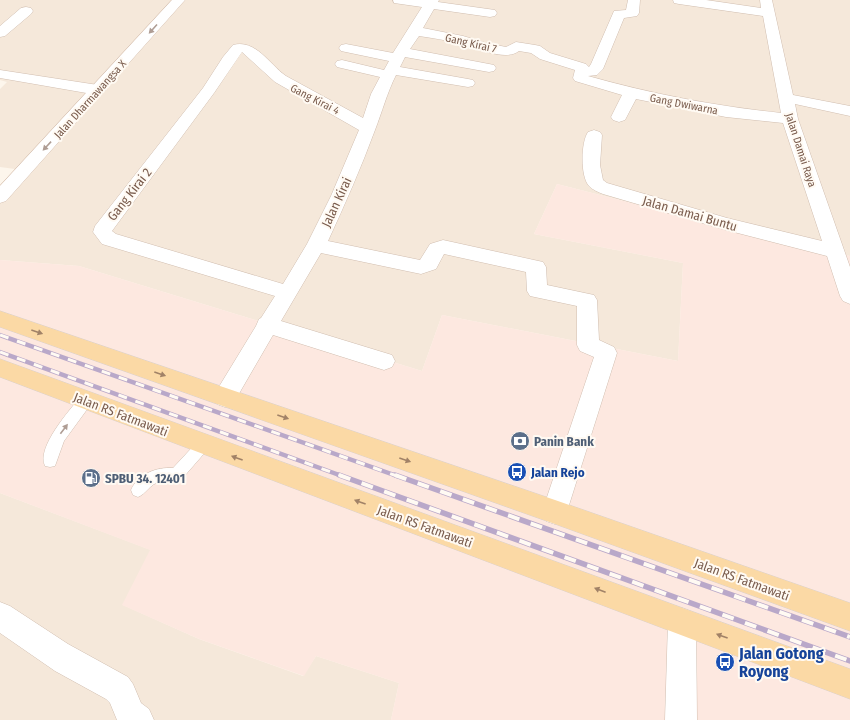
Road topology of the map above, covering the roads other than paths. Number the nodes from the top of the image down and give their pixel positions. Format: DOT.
graph roads {
  1 [pos="179,0"];
  2 [pos="399,0"];
  3 [pos="634,0"];
  4 [pos="679,0"];
  5 [pos="431,2"];
  6 [pos="768,6"];
  7 [pos="26,11"];
  8 [pos="490,14"];
  9 [pos="415,31"];
  10 [pos="0,33"];
  11 [pos="346,48"];
  12 [pos="248,49"];
  13 [pos="342,64"];
  14 [pos="394,64"];
  15 [pos="489,68"];
  16 [pos="0,74"];
  17 [pos="581,74"];
  18 [pos="468,83"];
  19 [pos="98,90"];
  20 [pos="631,93"];
  21 [pos="786,98"];
  22 [pos="850,112"];
  23 [pos="619,117"];
  24 [pos="790,119"];
  25 [pos="368,128"];
  26 [pos="594,135"];
  27 [pos="0,197"];
  28 [pos="316,245"];
  29 [pos="834,251"];
  30 [pos="286,292"];
  31 [pos="850,296"];
  32 [pos="0,319"];
  33 [pos="266,326"];
  34 [pos="384,361"];
  35 [pos="0,368"];
  36 [pos="225,397"];
  37 [pos="86,400"];
  38 [pos="203,445"];
  39 [pos="50,461"];
  40 [pos="138,490"];
  41 [pos="555,512"];
  42 [pos="0,616"];
  43 [pos="850,617"];
  44 [pos="682,622"];
  45 [pos="850,684"];
  46 [pos="138,720"];
  47 [pos="681,720"];
  1 -- 19 [label="street, Jalan Dharmawangsa X, one-way"];
  2 -- 5 [label="street"];
  3 -- 17 [label="street"];
  4 -- 6 [label="street"];
  5 -- 8 [label="street"];
  5 -- 9 [label="street, Jalan Kirai"];
  6 -- 21 [label="street, Jalan Damai Raya"];
  7 -- 10 [label="street"];
  9 -- 14 [label="street, Jalan Kirai"];
  9 -- 17 [label="street, Gang Kirai 7"];
  11 -- 14 [label="street"];
  12 -- 25 [label="street, Gang Kirai 4"];
  12 -- 30 [label="street, Gang Kirai 2"];
  13 -- 14 [label="street"];
  14 -- 15 [label="street"];
  14 -- 18 [label="street"];
  14 -- 25 [label="street, Jalan Kirai"];
  16 -- 19 [label="street"];
  17 -- 20 [label="street, Gang Dwiwarna"];
  19 -- 27 [label="street, Jalan Dharmawangsa X, one-way"];
  20 -- 23 [label="street"];
  20 -- 24 [label="street, Gang Dwiwarna"];
  21 -- 22 [label="street"];
  21 -- 24 [label="street, Jalan Damai Raya"];
  24 -- 29 [label="street, Jalan Damai Raya"];
  25 -- 28 [label="street, Jalan Kirai"];
  26 -- 29 [label="street, Jalan Damai Buntu"];
  28 -- 30 [label="street, Jalan Kirai"];
  28 -- 41 [label="street"];
  29 -- 31 [label="street, Jalan Damai Raya"];
  30 -- 33 [label="street, Jalan Kirai"];
  32 -- 36 [label="main road, Jalan RS Fatmawati, one-way"];
  33 -- 34 [label="street"];
  33 -- 36 [label="street, Jalan Kirai"];
  35 -- 37 [label="main road, Jalan RS Fatmawati"];
  36 -- 41 [label="main road, Jalan RS Fatmawati, one-way"];
  37 -- 38 [label="main road, Jalan RS Fatmawati"];
  39 -- 37 [label="lane, one-way"];
  38 -- 40 [label="lane"];
  44 -- 38 [label="main road, Jalan RS Fatmawati, one-way"];
  41 -- 43 [label="main road, Jalan RS Fatmawati"];
  42 -- 46 [label="street"];
  45 -- 44 [label="main road, Jalan RS Fatmawati, one-way"];
  44 -- 47 [label="street"];
}
